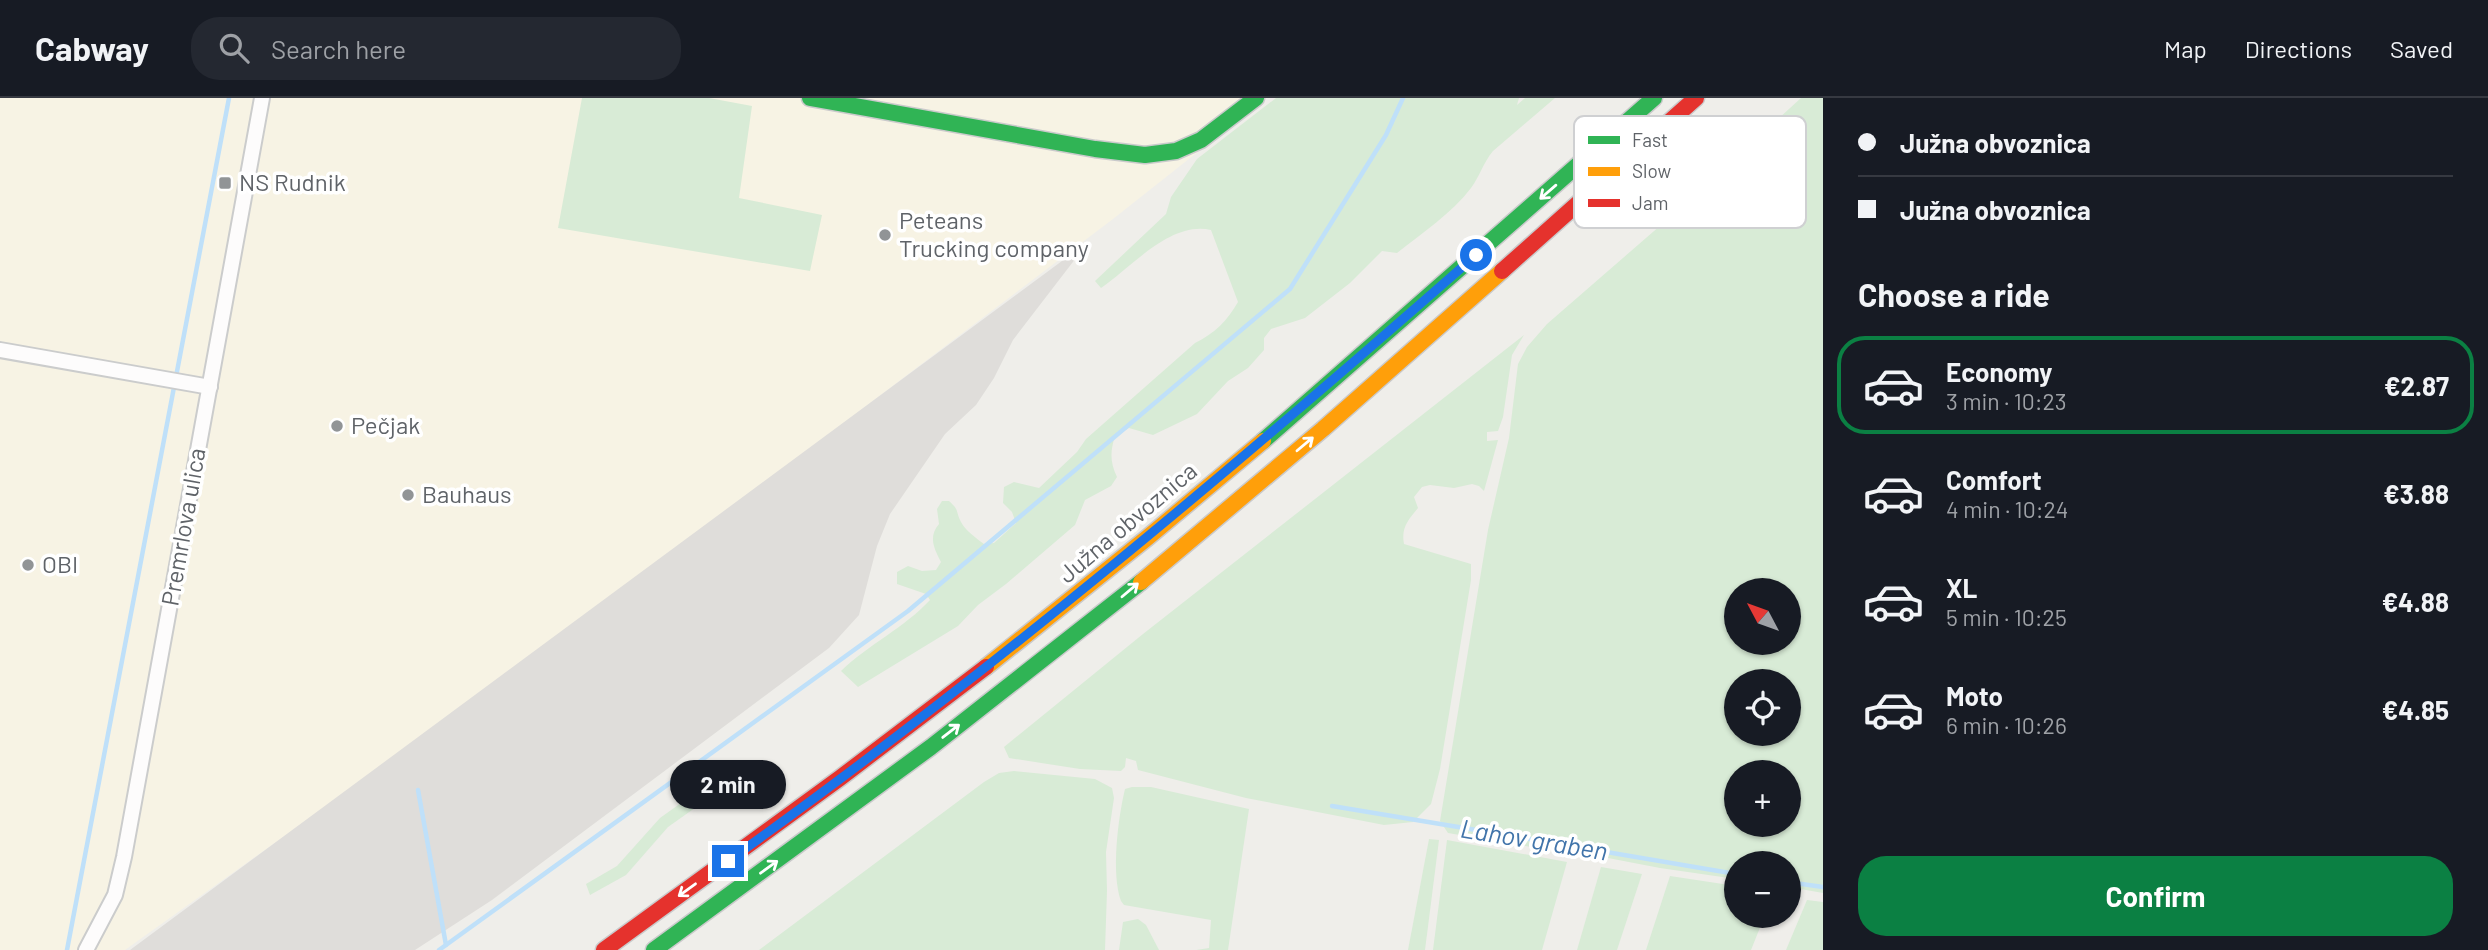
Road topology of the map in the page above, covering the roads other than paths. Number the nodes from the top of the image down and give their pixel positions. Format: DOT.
graph roads {
  1 [pos="262,98"];
  2 [pos="810,98"];
  3 [pos="1256,98"];
  4 [pos="1654,98"];
  5 [pos="1696,98"];
  6 [pos="1634,116"];
  7 [pos="1676,116"];
  8 [pos="1574,169"];
  9 [pos="1574,206"];
  10 [pos="0,350"];
  11 [pos="210,387"];
  12 [pos="86,950"];
  13 [pos="604,950"];
  14 [pos="654,950"];
  1 -- 11 [label="street, Premrlova ulica"];
  2 -- 3 [label="main road"];
  4 -- 6 [label="main road, Južna obvoznica, one-way"];
  7 -- 5 [label="main road, one-way"];
  8 -- 13 [label="main road, Južna obvoznica, one-way"];
  14 -- 9 [label="main road, one-way"];
  10 -- 11 [label="street"];
  11 -- 12 [label="street, Premrlova ulica"];
}
